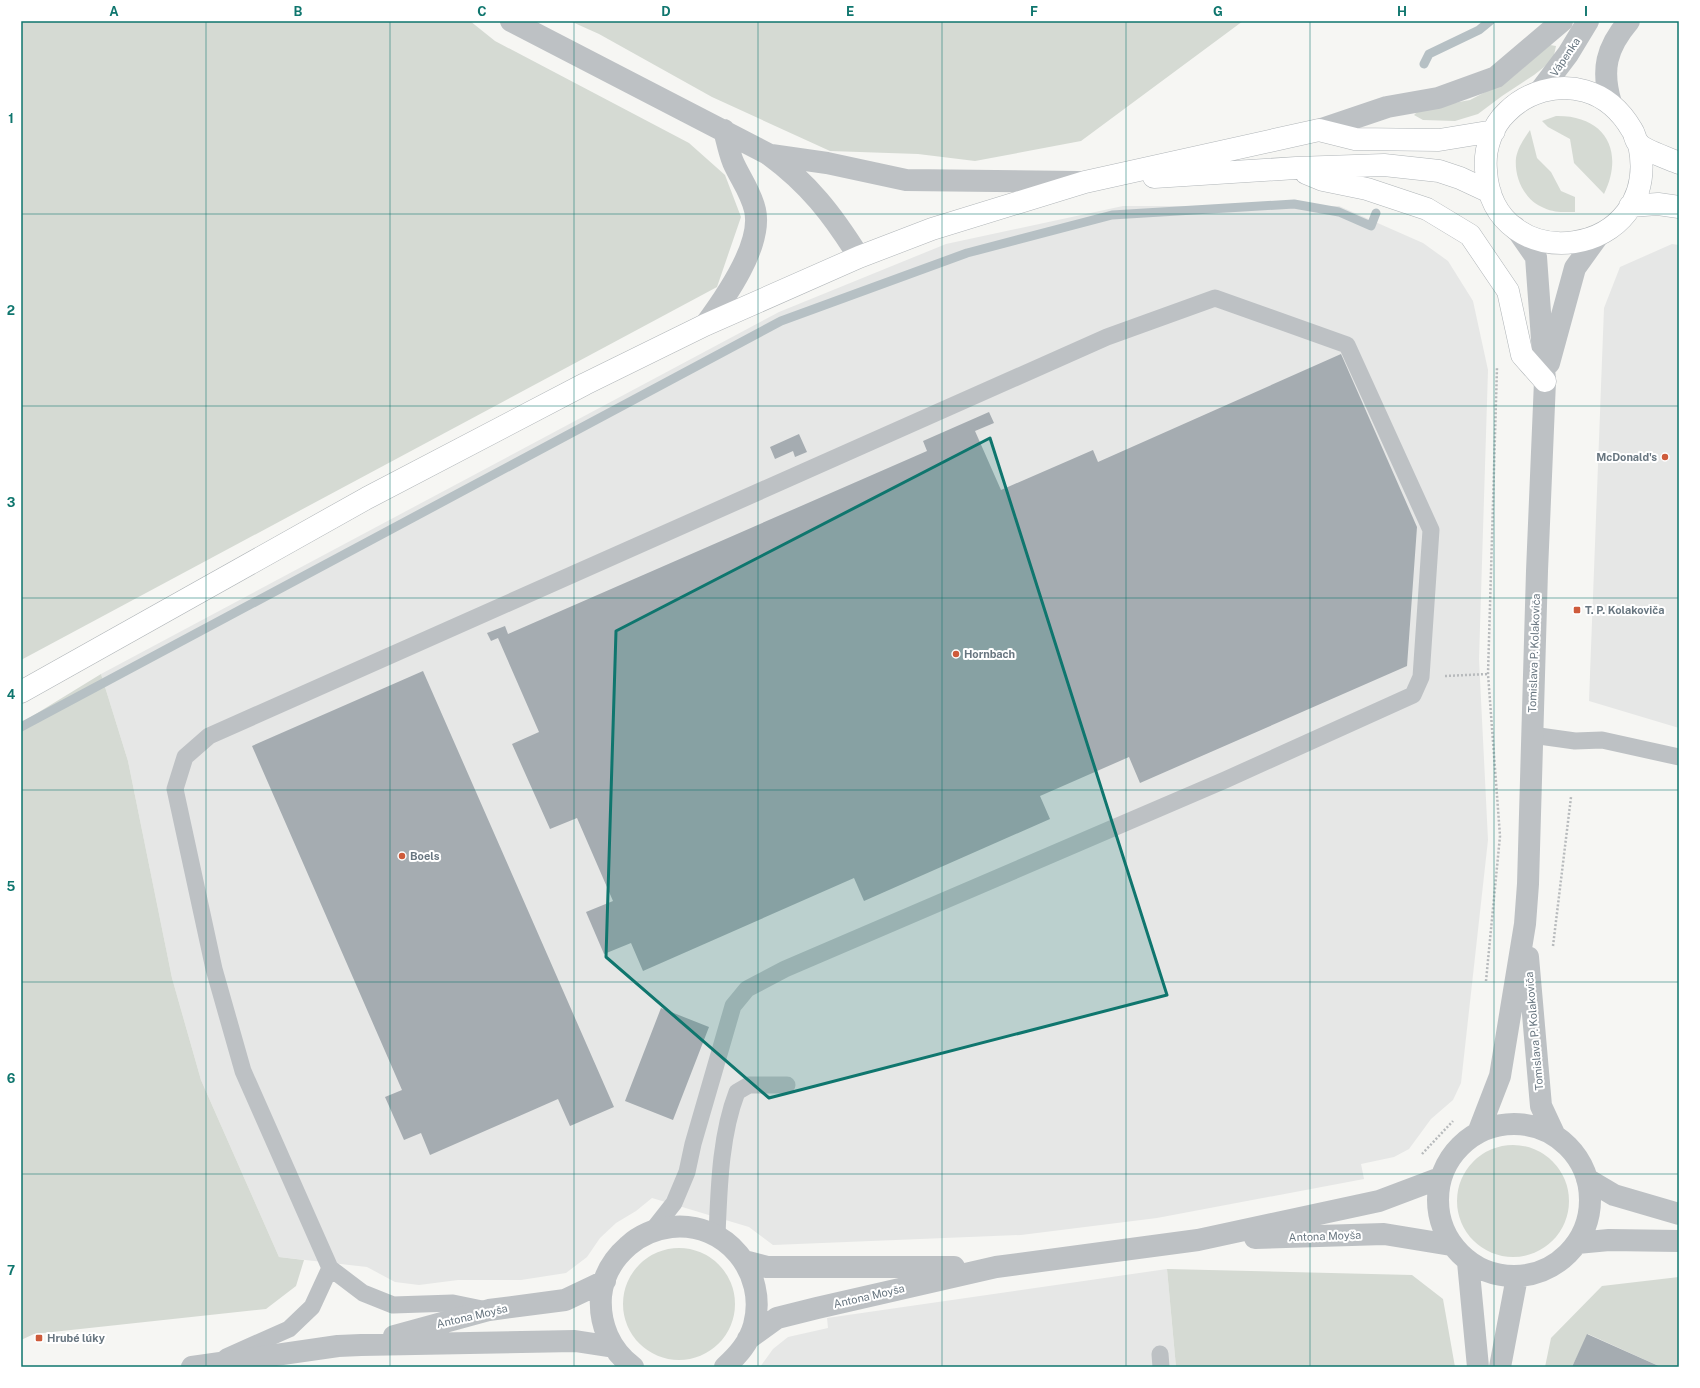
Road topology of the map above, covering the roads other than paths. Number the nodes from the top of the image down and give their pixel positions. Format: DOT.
graph roads {
  1 [pos="511,21"];
  2 [pos="1562,21"];
  3 [pos="1588,21"];
  4 [pos="1629,21"];
  5 [pos="1540,91"];
  6 [pos="1611,103"];
  7 [pos="724,130"];
  8 [pos="1319,130"];
  9 [pos="1494,131"];
  10 [pos="1638,144"];
  11 [pos="768,154"];
  12 [pos="1679,163"];
  13 [pos="1296,168"];
  14 [pos="1085,182"];
  15 [pos="1490,192"];
  16 [pos="1630,206"];
  17 [pos="1679,207"];
  18 [pos="1515,227"];
  19 [pos="1598,236"];
  20 [pos="859,257"];
  21 [pos="705,325"];
  22 [pos="1545,382"];
  23 [pos="21,692"];
  24 [pos="1532,735"];
  25 [pos="1679,756"];
  26 [pos="1525,924"];
  27 [pos="787,1085"];
  28 [pos="1478,1133"];
  29 [pos="1555,1136"];
  30 [pos="1440,1178"];
  31 [pos="1587,1179"];
  32 [pos="1679,1214"];
  33 [pos="652,1231"];
  34 [pos="717,1235"];
  35 [pos="1198,1240"];
  36 [pos="1679,1241"];
  37 [pos="1577,1243"];
  38 [pos="1451,1244"];
  39 [pos="744,1261"];
  40 [pos="1468,1262"];
  41 [pos="996,1267"];
  42 [pos="330,1268"];
  43 [pos="1517,1277"];
  44 [pos="605,1281"];
  45 [pos="489,1310"];
  46 [pos="748,1339"];
  47 [pos="361,1345"];
  48 [pos="614,1347"];
  49 [pos="730,1364"];
  50 [pos="201,1366"];
  51 [pos="633,1367"];
  52 [pos="1478,1367"];
  53 [pos="1500,1367"];
  1 -- 7 [label="street"];
  2 -- 8 [label="street"];
  3 -- 5 [label="street, Vápenka"];
  4 -- 6 [label="street"];
  5 -- 6 [label="main road"];
  5 -- 9 [label="main road"];
  6 -- 10 [label="main road"];
  7 -- 11 [label="street"];
  7 -- 21 [label="street"];
  8 -- 9 [label="main road"];
  8 -- 14 [label="main road"];
  9 -- 15 [label="main road"];
  10 -- 12 [label="main road"];
  10 -- 16 [label="main road"];
  11 -- 14 [label="street"];
  11 -- 20 [label="street"];
  13 -- 14 [label="main road"];
  13 -- 15 [label="main road"];
  13 -- 22 [label="main road"];
  14 -- 20 [label="main road"];
  15 -- 18 [label="main road"];
  16 -- 17 [label="main road"];
  16 -- 19 [label="main road"];
  18 -- 19 [label="main road"];
  18 -- 22 [label="street, Tomislava P. Kolakoviča"];
  19 -- 22 [label="street, Tomislava P. Kolakoviča"];
  20 -- 21 [label="main road"];
  21 -- 23 [label="main road"];
  22 -- 24 [label="street, Tomislava P. Kolakoviča"];
  24 -- 25 [label="lane"];
  24 -- 26 [label="street, Tomislava P. Kolakoviča"];
  26 -- 28 [label="street, Tomislava P. Kolakoviča"];
  26 -- 29 [label="street, Tomislava P. Kolakoviča"];
  27 -- 34 [label="lane"];
  28 -- 29 [label="street"];
  28 -- 30 [label="street"];
  29 -- 31 [label="street"];
  30 -- 35 [label="street, Antona Moyša"];
  30 -- 38 [label="street"];
  31 -- 32 [label="street"];
  31 -- 37 [label="street"];
  33 -- 34 [label="street"];
  33 -- 42 [label="lane"];
  33 -- 44 [label="street"];
  34 -- 39 [label="street"];
  35 -- 38 [label="street, Antona Moyša"];
  35 -- 41 [label="street, Antona Moyša"];
  36 -- 37 [label="street"];
  37 -- 43 [label="street"];
  38 -- 40 [label="street"];
  39 -- 41 [label="street, Antona Moyša"];
  39 -- 46 [label="street"];
  40 -- 43 [label="street"];
  40 -- 52 [label="street"];
  41 -- 46 [label="street, Antona Moyša"];
  42 -- 45 [label="lane"];
  42 -- 50 [label="lane"];
  43 -- 53 [label="street"];
  44 -- 45 [label="street, Antona Moyša"];
  44 -- 48 [label="street"];
  45 -- 47 [label="street, Antona Moyša"];
  46 -- 49 [label="street"];
  47 -- 48 [label="street, Antona Moyša"];
  47 -- 50 [label="street, Antona Moyša"];
  48 -- 51 [label="street"];
}
